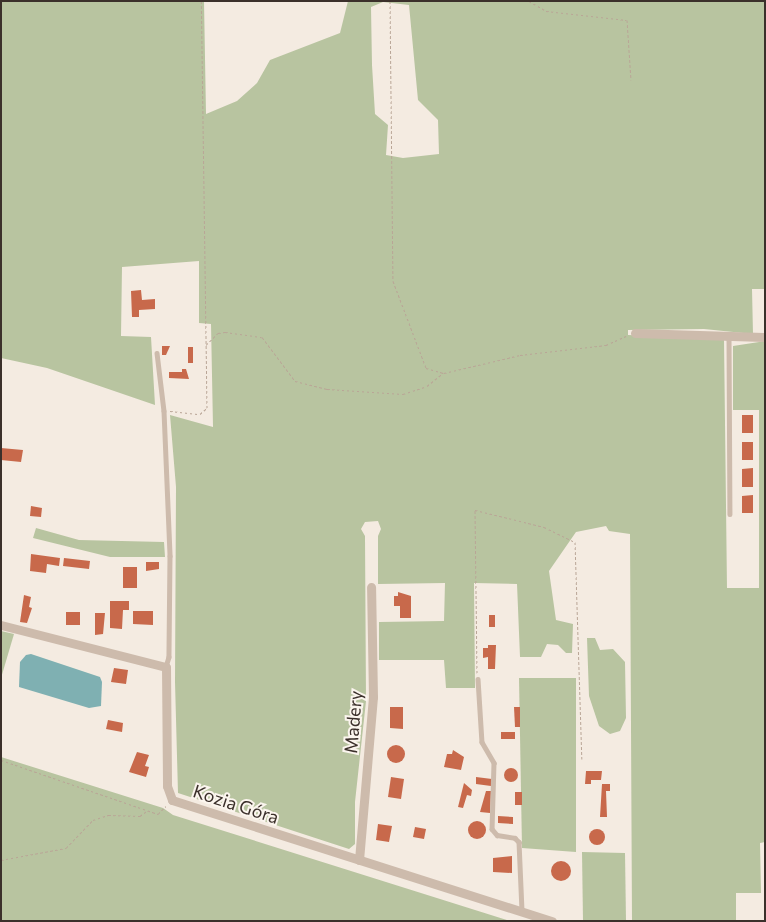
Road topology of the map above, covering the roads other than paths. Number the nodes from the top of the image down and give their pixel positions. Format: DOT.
graph roads {
  1 [pos="634,333"];
  2 [pos="728,336"];
  3 [pos="765,337"];
  4 [pos="157,353"];
  5 [pos="730,514"];
  6 [pos="371,587"];
  7 [pos="1,625"];
  8 [pos="166,667"];
  9 [pos="478,679"];
  10 [pos="359,860"];
  11 [pos="522,911"];
  12 [pos="552,921"];
  1 -- 2 [label="street"];
  2 -- 3 [label="street"];
  2 -- 5 [label="lane"];
  4 -- 8 [label="lane"];
  6 -- 10 [label="street, Madery"];
  7 -- 8 [label="street"];
  8 -- 10 [label="street, Kozia Góra"];
  9 -- 11 [label="lane"];
  10 -- 11 [label="street, Kozia Góra"];
  11 -- 12 [label="street, Kozia Góra"];
}
